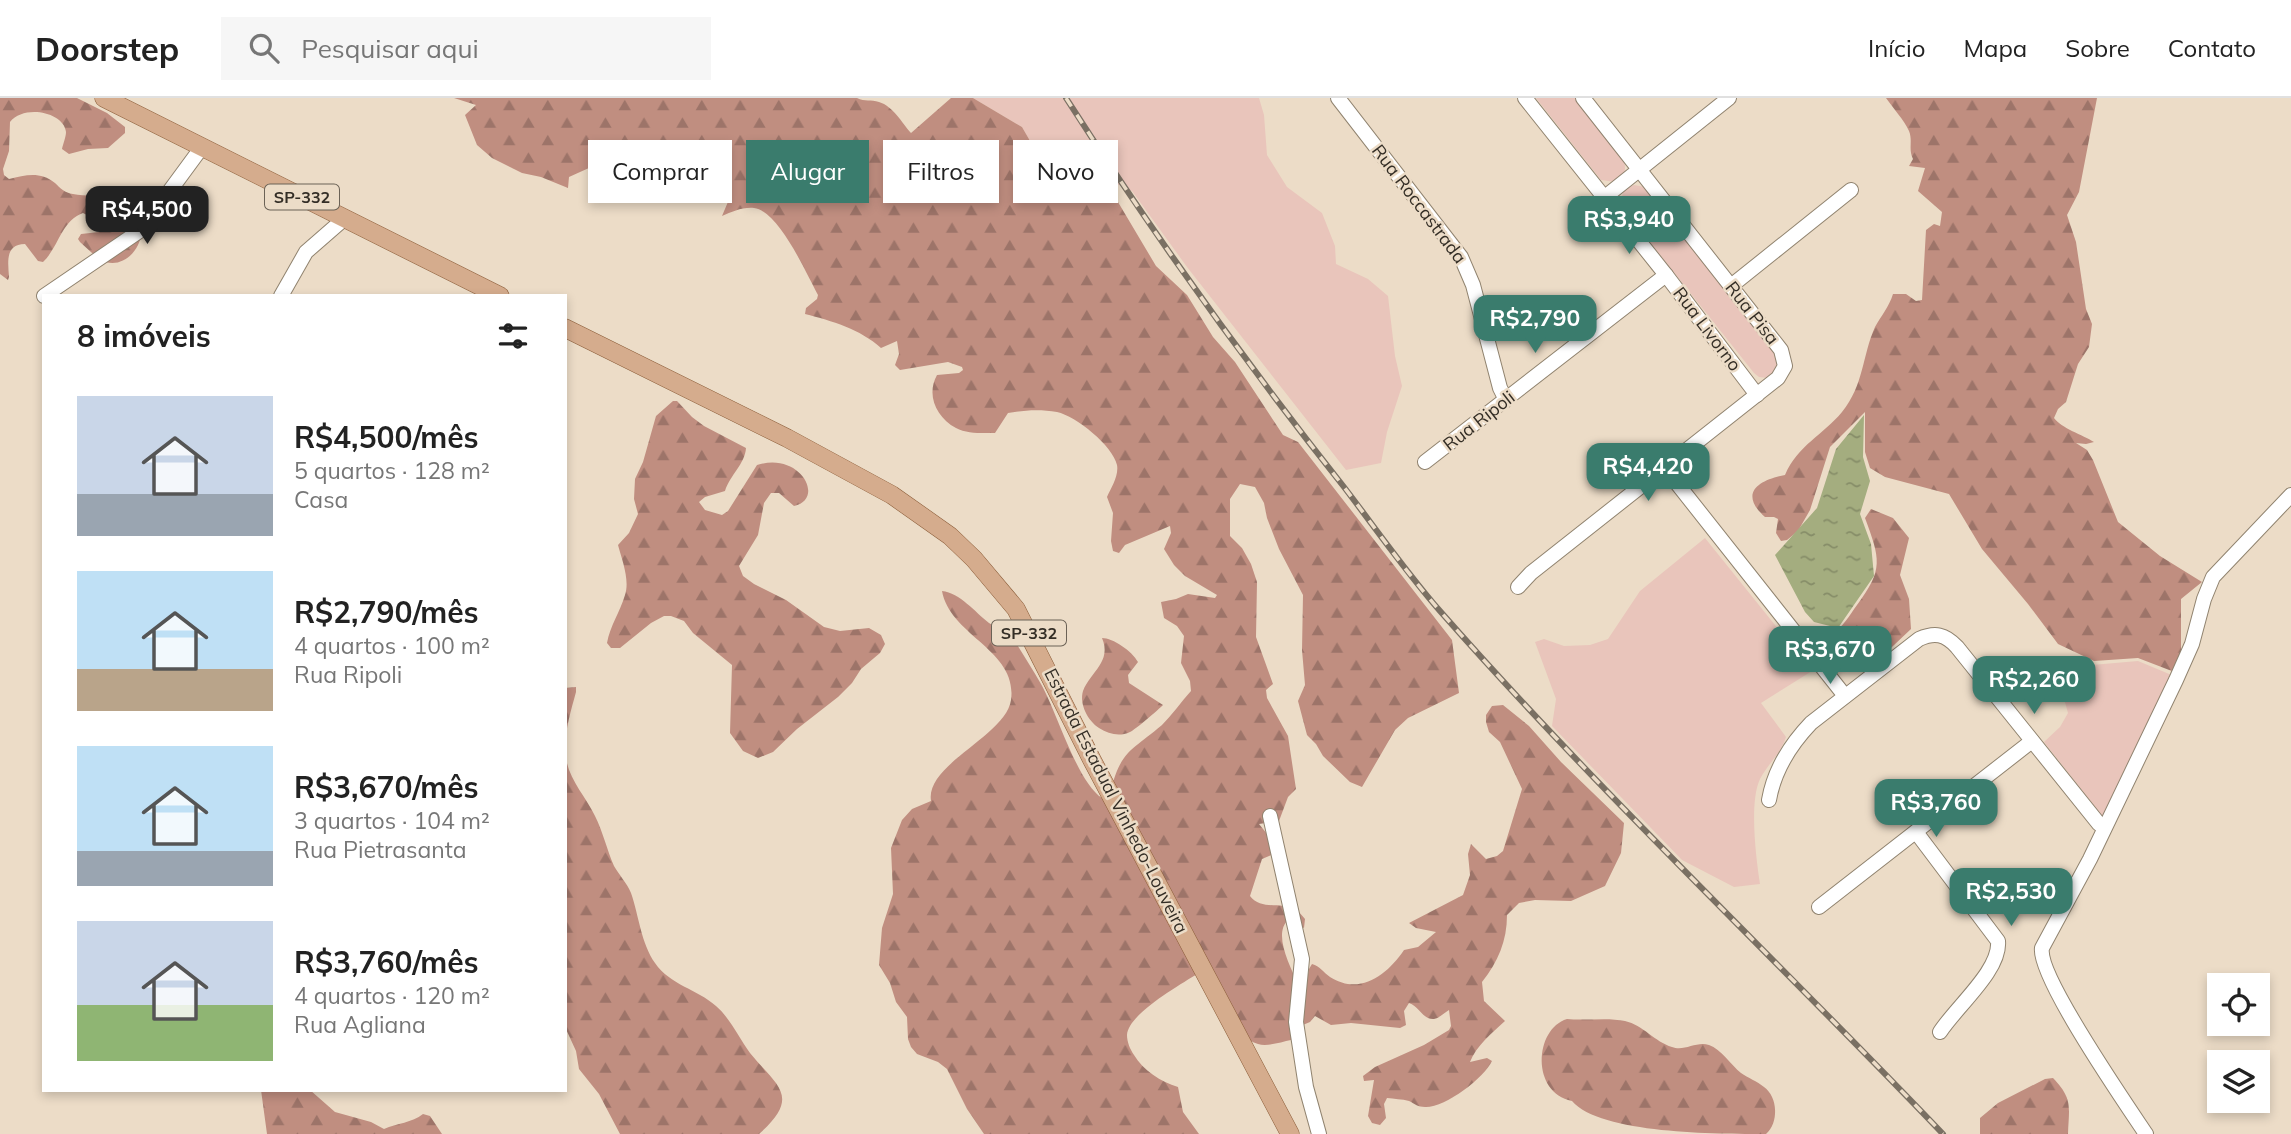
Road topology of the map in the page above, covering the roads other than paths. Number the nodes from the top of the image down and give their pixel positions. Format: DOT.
graph roads {
  1 [pos="104,98"];
  2 [pos="1338,98"];
  3 [pos="1525,98"];
  4 [pos="1583,98"];
  5 [pos="1729,98"];
  6 [pos="202,147"];
  7 [pos="1639,170"];
  8 [pos="1851,190"];
  9 [pos="1605,197"];
  10 [pos="345,218"];
  11 [pos="1666,275"];
  12 [pos="1731,286"];
  13 [pos="47,294"];
  14 [pos="282,294"];
  15 [pos="496,294"];
  16 [pos="567,329"];
  17 [pos="1757,395"];
  18 [pos="1506,400"];
  19 [pos="1425,463"];
  20 [pos="1664,467"];
  21 [pos="2291,495"];
  22 [pos="1518,586"];
  23 [pos="1845,696"];
  24 [pos="2032,741"];
  25 [pos="1769,800"];
  26 [pos="1270,816"];
  27 [pos="2099,824"];
  28 [pos="1916,832"];
  29 [pos="1819,908"];
  30 [pos="1940,1031"];
  31 [pos="1290,1134"];
  32 [pos="1319,1134"];
  33 [pos="2146,1134"];
  1 -- 6 [label="main road, SP-332"];
  2 -- 18 [label="street, Rua Roccastrada"];
  3 -- 9 [label="street, Rua Livorno"];
  4 -- 7 [label="street, Rua Pisa"];
  5 -- 7 [label="street"];
  6 -- 10 [label="main road, SP-332"];
  6 -- 13 [label="street"];
  7 -- 9 [label="street"];
  7 -- 12 [label="street, Rua Pisa"];
  8 -- 12 [label="street"];
  9 -- 11 [label="street, Rua Livorno"];
  10 -- 14 [label="street"];
  10 -- 15 [label="main road, SP-332"];
  11 -- 17 [label="street, Rua Livorno"];
  11 -- 18 [label="street, Rua Ripoli"];
  12 -- 17 [label="street, Rua Pisa"];
  16 -- 31 [label="main road, Estrada Estadual Vinhedo-Louveira / SP-332"];
  17 -- 20 [label="street"];
  18 -- 19 [label="street, Rua Ripoli"];
  20 -- 22 [label="street"];
  20 -- 23 [label="street"];
  21 -- 33 [label="street"];
  23 -- 24 [label="street"];
  23 -- 25 [label="street"];
  24 -- 27 [label="street"];
  24 -- 28 [label="street"];
  26 -- 32 [label="street"];
  28 -- 29 [label="street"];
  28 -- 30 [label="street"];
}
